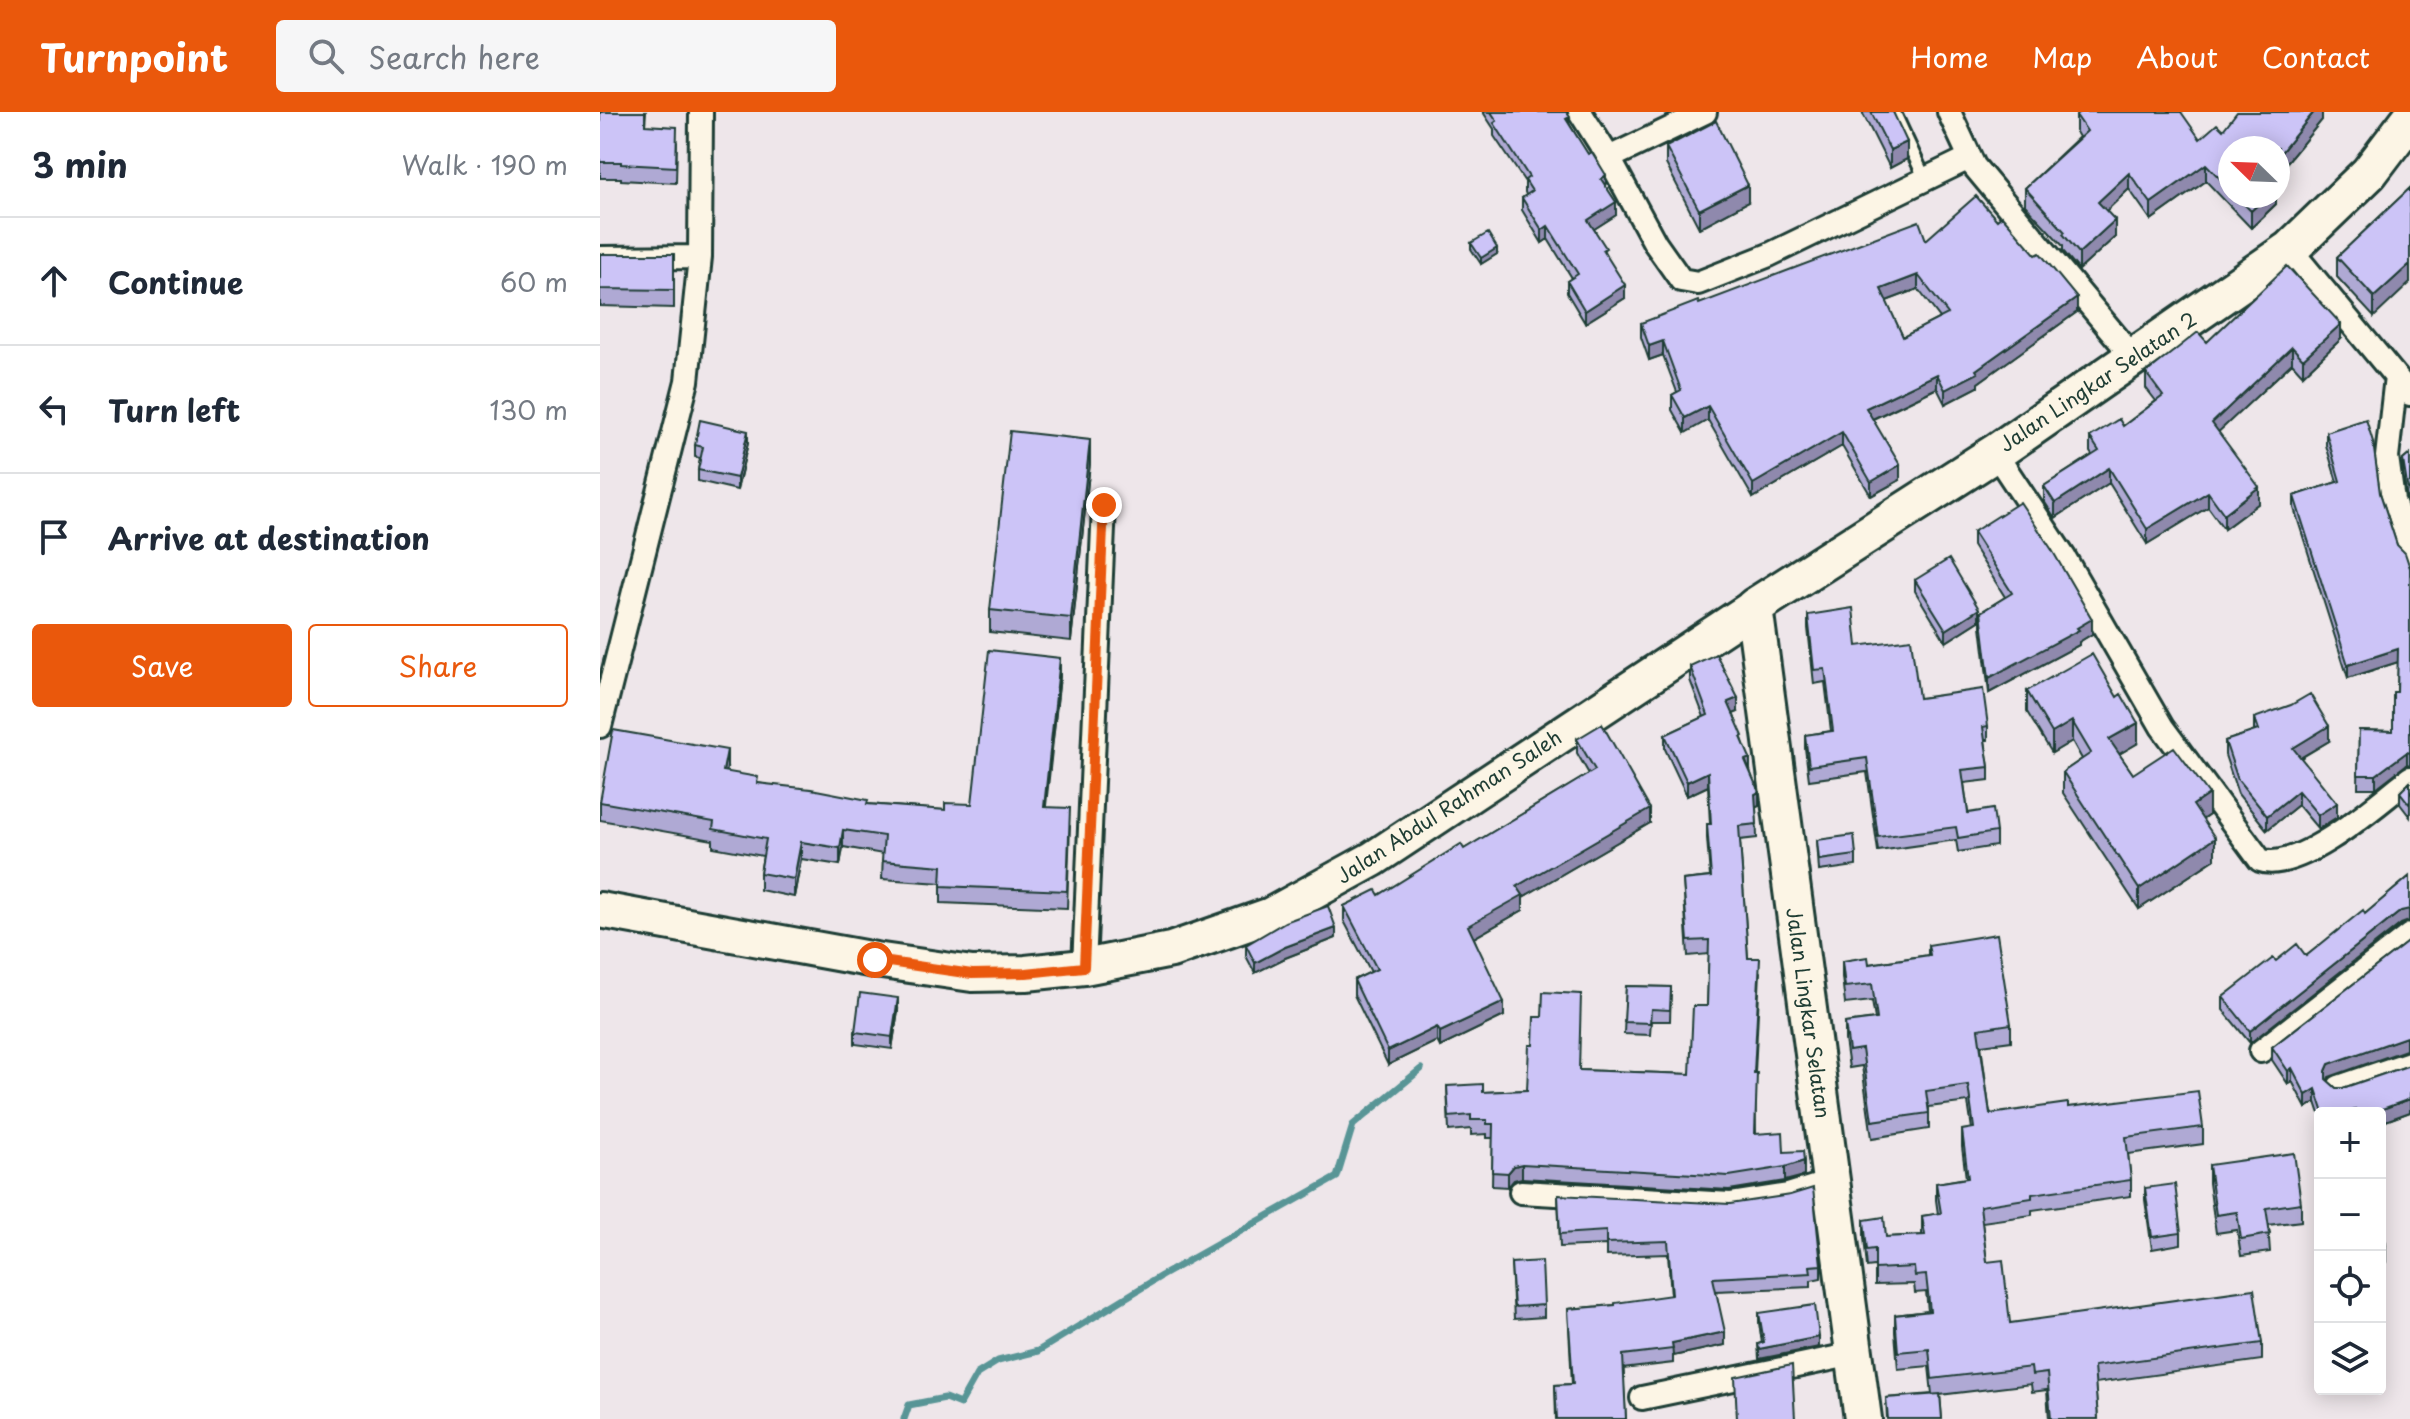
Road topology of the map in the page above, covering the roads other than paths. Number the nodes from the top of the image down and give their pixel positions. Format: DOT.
graph roads {
  1 [pos="701,112"];
  2 [pos="1580,112"];
  3 [pos="1705,112"];
  4 [pos="1894,112"];
  5 [pos="1949,112"];
  6 [pos="2410,119"];
  7 [pos="1609,158"];
  8 [pos="1969,158"];
  9 [pos="1925,179"];
  10 [pos="2290,249"];
  11 [pos="700,257"];
  12 [pos="600,258"];
  13 [pos="2134,358"];
  14 [pos="2403,386"];
  15 [pos="1995,453"];
  16 [pos="1104,505"];
  17 [pos="2410,553"];
  18 [pos="1754,607"];
  19 [pos="600,726"];
  20 [pos="2410,778"];
  21 [pos="600,910"];
  22 [pos="2410,935"];
  23 [pos="1084,967"];
  24 [pos="2261,1051"];
  25 [pos="2410,1063"];
  26 [pos="2339,1087"];
  27 [pos="1830,1182"];
  28 [pos="1521,1192"];
  29 [pos="1854,1354"];
  30 [pos="1642,1398"];
  31 [pos="1863,1419"];
  1 -- 11 [label="street"];
  2 -- 7 [label="street"];
  3 -- 7 [label="street"];
  4 -- 9 [label="lane"];
  5 -- 8 [label="street"];
  6 -- 10 [label="highway, Jalan Lingkar Selatan 2"];
  7 -- 9 [label="street"];
  8 -- 9 [label="street"];
  8 -- 13 [label="street"];
  10 -- 13 [label="highway, Jalan Lingkar Selatan 2"];
  10 -- 14 [label="street"];
  11 -- 12 [label="street"];
  11 -- 19 [label="street"];
  13 -- 15 [label="highway, Jalan Lingkar Selatan 2"];
  14 -- 17 [label="street"];
  15 -- 18 [label="highway, Jalan Lingkar Selatan 2"];
  15 -- 20 [label="street"];
  16 -- 23 [label="street"];
  18 -- 23 [label="main road, Jalan Abdul Rahman Saleh"];
  18 -- 27 [label="highway, Jalan Lingkar Selatan"];
  21 -- 23 [label="main road, Jalan Abdul Rahman Saleh"];
  22 -- 24 [label="street"];
  25 -- 26 [label="street"];
  27 -- 28 [label="street"];
  27 -- 29 [label="highway, Jalan Lingkar Selatan"];
  29 -- 30 [label="street"];
  29 -- 31 [label="highway, Jalan Lingkar Selatan"];
}
